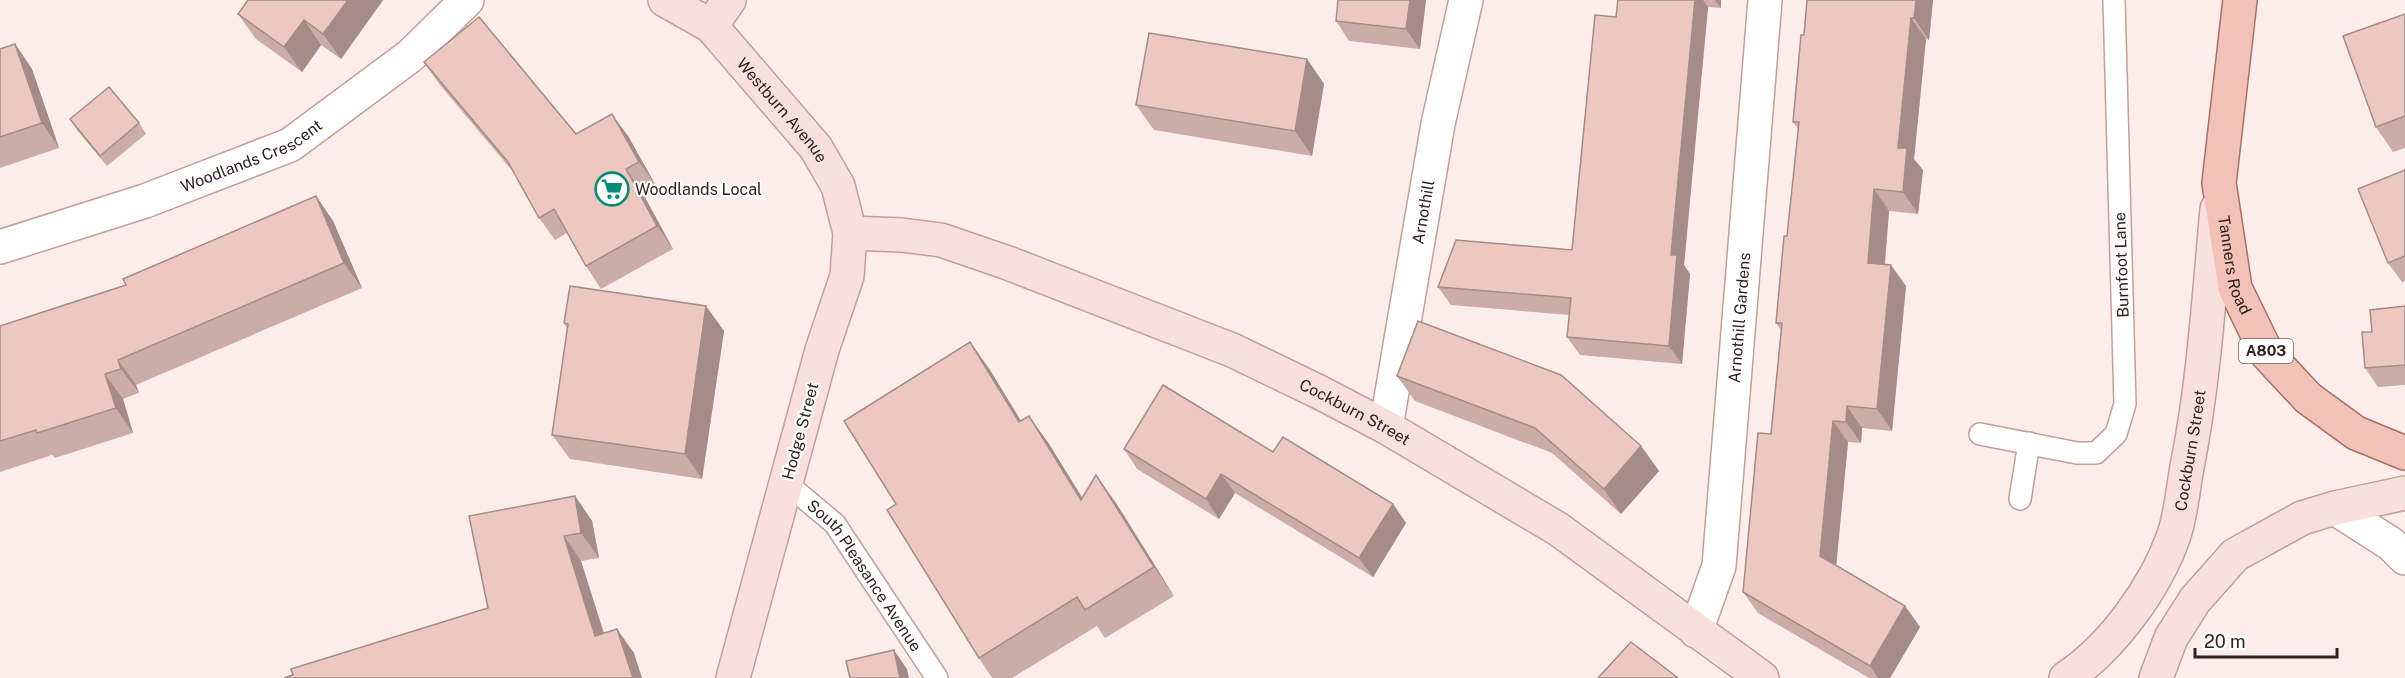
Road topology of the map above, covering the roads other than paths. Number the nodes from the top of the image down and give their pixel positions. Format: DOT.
graph roads {
  1 [pos="467,0"];
  2 [pos="666,0"];
  3 [pos="1466,0"];
  4 [pos="1765,0"];
  5 [pos="2114,0"];
  6 [pos="2240,0"];
  7 [pos="720,13"];
  8 [pos="2219,183"];
  9 [pos="850,233"];
  10 [pos="0,247"];
  11 [pos="1386,427"];
  12 [pos="1980,434"];
  13 [pos="2030,443"];
  14 [pos="2405,453"];
  15 [pos="785,482"];
  16 [pos="2405,493"];
  17 [pos="2020,500"];
  18 [pos="2335,508"];
  19 [pos="2405,558"];
  20 [pos="1696,631"];
  21 [pos="733,678"];
  22 [pos="936,678"];
  23 [pos="1762,678"];
  24 [pos="2066,678"];
  25 [pos="2156,678"];
  1 -- 10 [label="street, Woodlands Crescent"];
  2 -- 7 [label="main road, Westburn Avenue"];
  3 -- 11 [label="street, Arnothill"];
  4 -- 20 [label="street, Arnothill Gardens"];
  5 -- 13 [label="lane, Burnfoot Lane"];
  6 -- 8 [label="main road, Tanners Road / A803"];
  7 -- 9 [label="main road, Westburn Avenue"];
  8 -- 14 [label="main road, Tanners Road / A803"];
  8 -- 24 [label="main road, Cockburn Street"];
  9 -- 11 [label="main road, Cockburn Street"];
  9 -- 15 [label="main road, Hodge Street"];
  11 -- 20 [label="main road, Cockburn Street"];
  12 -- 13 [label="lane, Burnfoot Lane"];
  13 -- 17 [label="lane"];
  15 -- 21 [label="main road, Hodge Street"];
  15 -- 22 [label="lane, South Pleasance Avenue"];
  16 -- 18 [label="main road"];
  18 -- 19 [label="street"];
  18 -- 25 [label="main road"];
  20 -- 23 [label="main road, Cockburn Street"];
}
